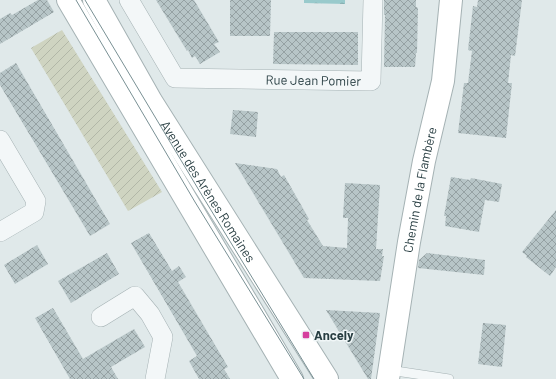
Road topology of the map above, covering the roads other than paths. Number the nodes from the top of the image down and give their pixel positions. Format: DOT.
graph roads {
  1 [pos="68,0"];
  2 [pos="94,0"];
  3 [pos="129,0"];
  4 [pos="373,0"];
  5 [pos="451,0"];
  6 [pos="0,140"];
  7 [pos="0,232"];
  8 [pos="101,317"];
  9 [pos="388,374"];
  10 [pos="155,379"];
  11 [pos="292,379"];
  12 [pos="327,379"];
  13 [pos="449,379"];
  1 -- 11 [label="main road, Avenue des Arènes Romaines"];
  2 -- 12 [label="main road, Avenue des Arènes Romaines"];
  3 -- 4 [label="street, Rue Jean Pomier"];
  5 -- 9 [label="main road, Chemin de la Flambère"];
  6 -- 7 [label="street"];
  8 -- 10 [label="street"];
  9 -- 13 [label="lane"];
}
